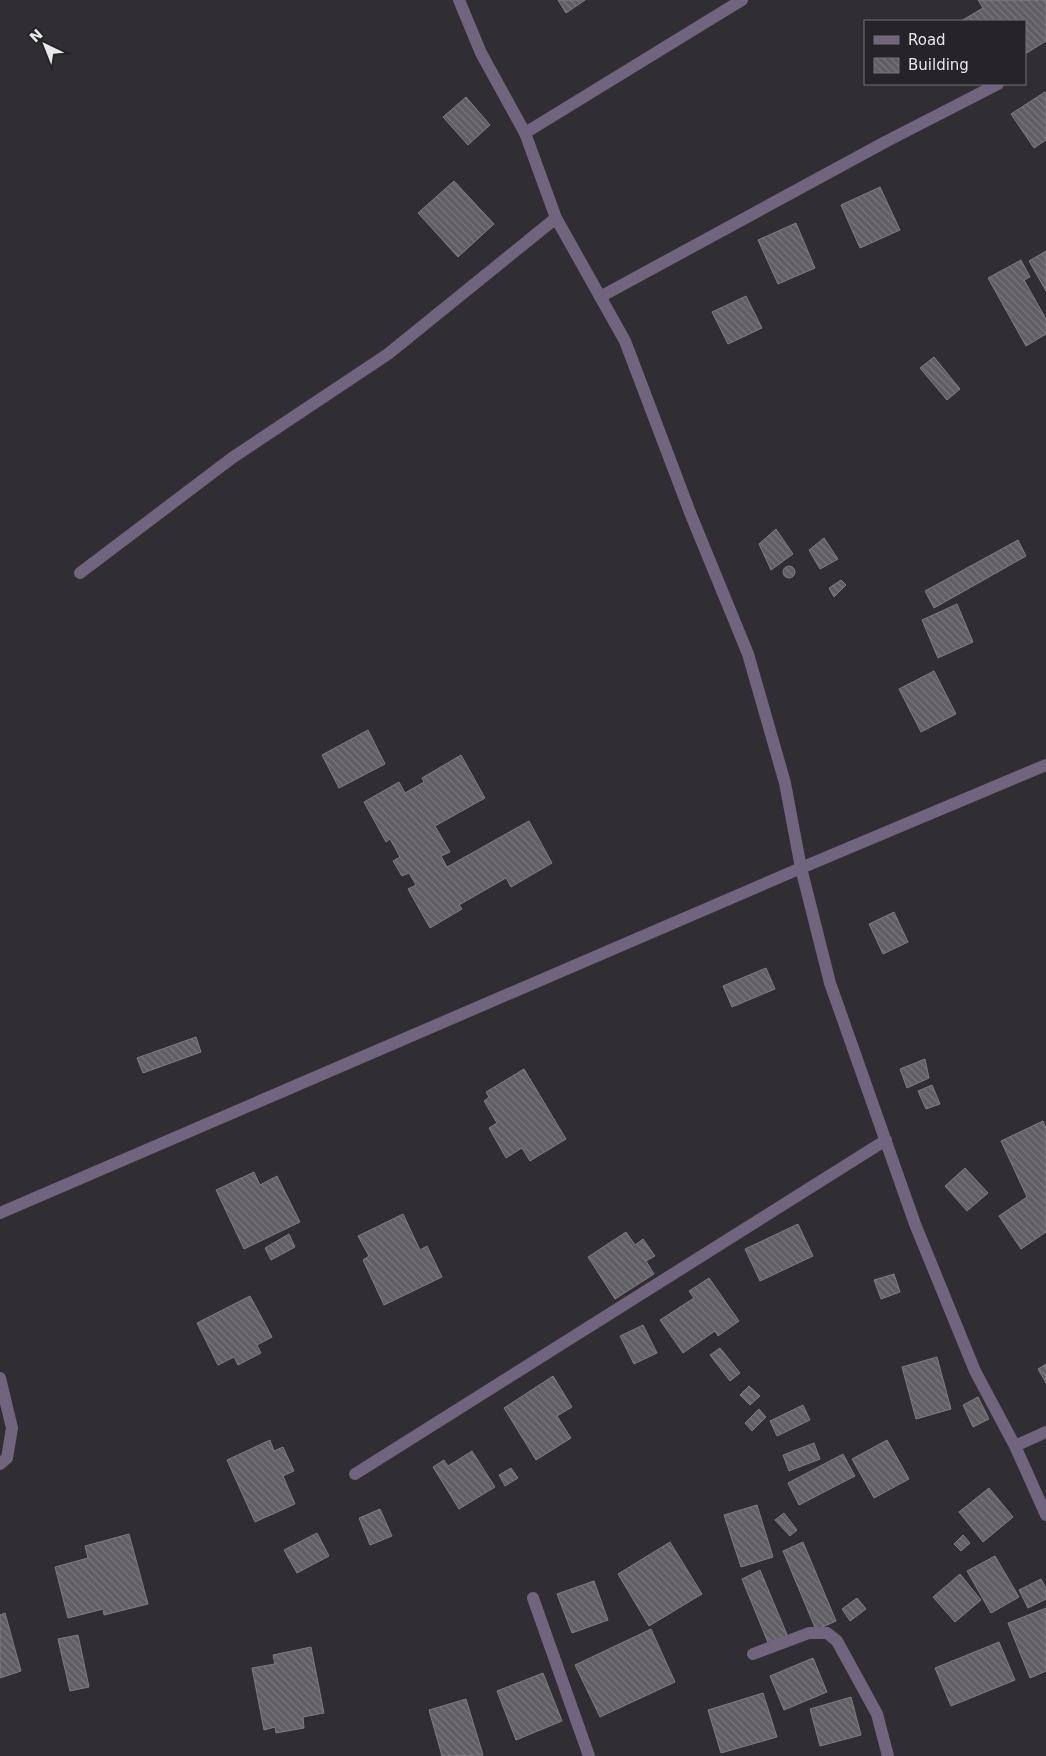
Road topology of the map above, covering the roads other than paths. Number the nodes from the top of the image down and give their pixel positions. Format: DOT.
graph roads {
  1 [pos="460,0"];
  2 [pos="742,0"];
  3 [pos="996,85"];
  4 [pos="525,133"];
  5 [pos="556,218"];
  6 [pos="600,297"];
  7 [pos="80,573"];
  8 [pos="1046,765"];
  9 [pos="801,868"];
  10 [pos="886,1140"];
  11 [pos="0,1213"];
  12 [pos="0,1378"];
  13 [pos="1046,1432"];
  14 [pos="1016,1446"];
  15 [pos="0,1464"];
  16 [pos="355,1474"];
  17 [pos="1046,1516"];
  18 [pos="534,1598"];
  19 [pos="753,1654"];
  20 [pos="588,1756"];
  21 [pos="888,1756"];
  1 -- 4 [label="street"];
  2 -- 4 [label="street"];
  3 -- 6 [label="street"];
  4 -- 5 [label="street"];
  5 -- 6 [label="street"];
  5 -- 7 [label="street"];
  6 -- 9 [label="street"];
  8 -- 9 [label="street"];
  9 -- 10 [label="street"];
  9 -- 11 [label="street"];
  10 -- 14 [label="street"];
  10 -- 16 [label="street"];
  12 -- 15 [label="street"];
  13 -- 14 [label="street"];
  14 -- 17 [label="street"];
  18 -- 20 [label="street"];
  19 -- 21 [label="street"];
}
